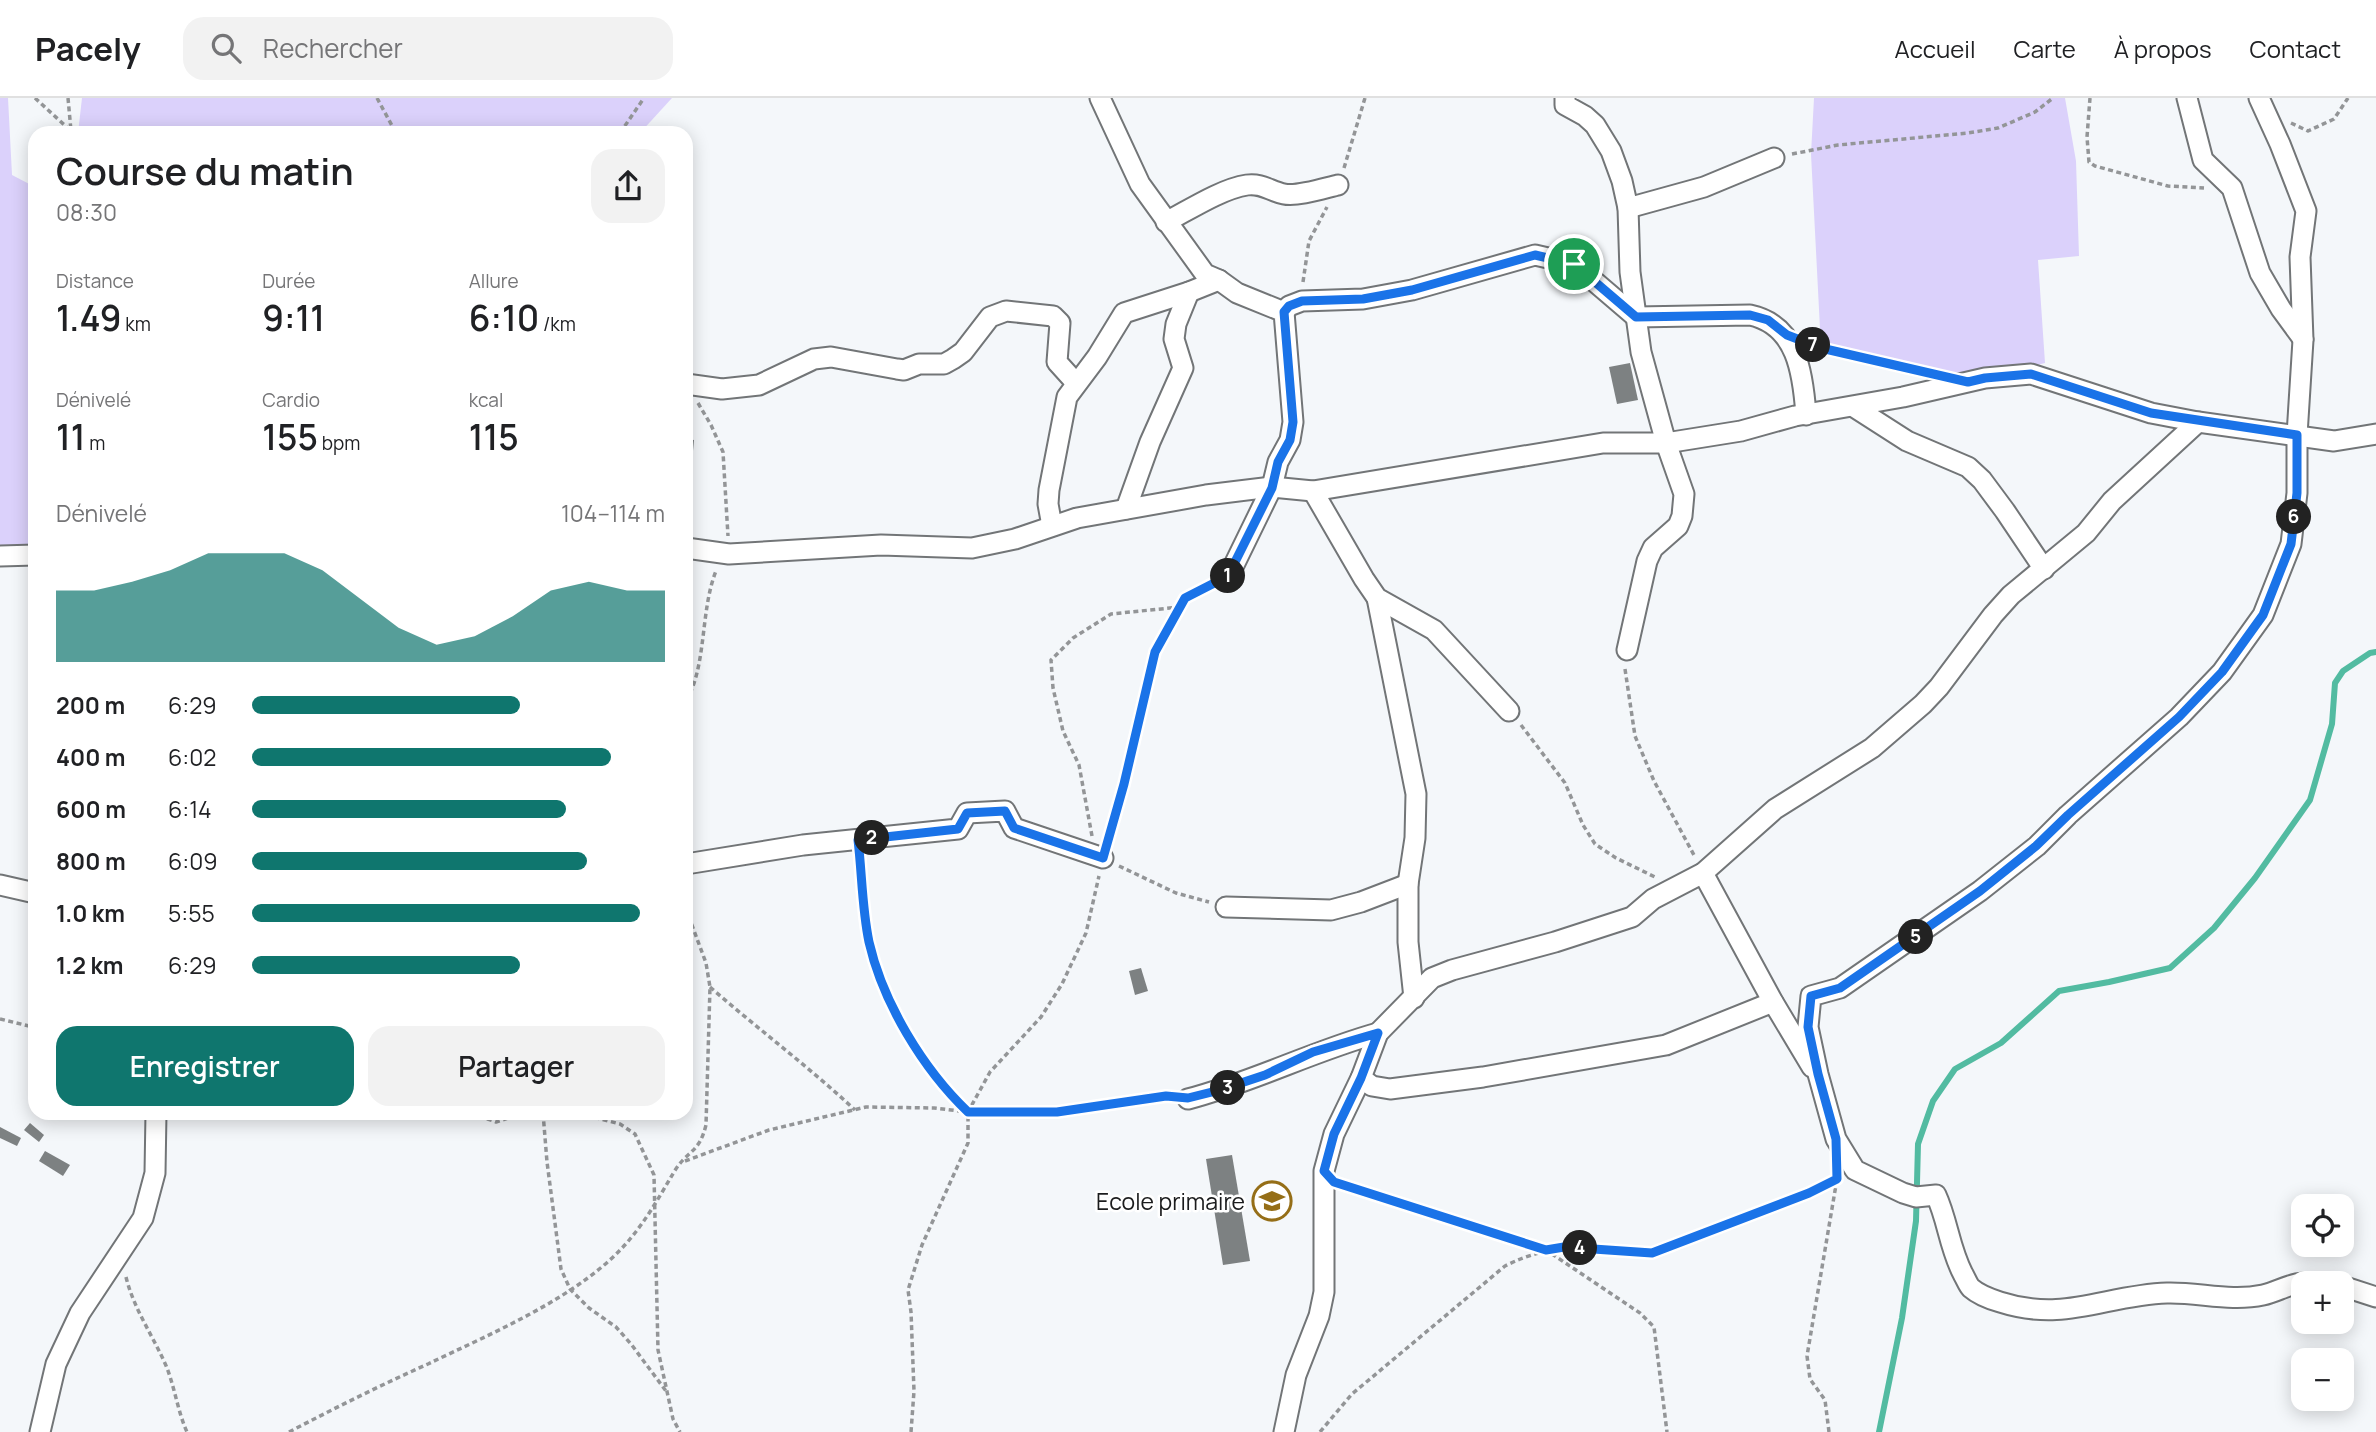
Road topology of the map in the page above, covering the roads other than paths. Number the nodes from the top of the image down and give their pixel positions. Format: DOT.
graph roads {
  1 [pos="1100,98"];
  2 [pos="1565,98"];
  3 [pos="2187,98"];
  4 [pos="2261,104"];
  5 [pos="1774,158"];
  6 [pos="1338,184"];
  7 [pos="1628,208"];
  8 [pos="1166,222"];
  9 [pos="1219,280"];
  10 [pos="1189,292"];
  11 [pos="1284,312"];
  12 [pos="1636,317"];
  13 [pos="2303,340"];
  14 [pos="1076,383"];
  15 [pos="693,385"];
  16 [pos="1854,407"];
  17 [pos="1806,415"];
  18 [pos="2198,422"];
  19 [pos="2376,434"];
  20 [pos="2297,435"];
  21 [pos="1666,443"];
  22 [pos="1272,488"];
  23 [pos="1313,491"];
  24 [pos="1126,509"];
  25 [pos="1052,526"];
  26 [pos="693,549"];
  27 [pos="28,555"];
  28 [pos="0,556"];
  29 [pos="1233,567"];
  30 [pos="2044,569"];
  31 [pos="1377,598"];
  32 [pos="1627,650"];
  33 [pos="1509,711"];
  34 [pos="1103,858"];
  35 [pos="693,863"];
  36 [pos="1703,873"];
  37 [pos="1408,884"];
  38 [pos="0,885"];
  39 [pos="28,891"];
  40 [pos="1226,907"];
  41 [pos="1414,998"];
  42 [pos="1773,1002"];
  43 [pos="1378,1033"];
  44 [pos="1818,1074"];
  45 [pos="1361,1078"];
  46 [pos="1188,1098"];
  47 [pos="156,1120"];
  48 [pos="2291,1284"];
  49 [pos="2354,1290"];
  50 [pos="2376,1297"];
  51 [pos="40,1432"];
  52 [pos="1284,1432"];
  1 -- 8 [label="street"];
  2 -- 7 [label="street"];
  3 -- 13 [label="street"];
  4 -- 13 [label="street"];
  5 -- 7 [label="street"];
  6 -- 8 [label="street"];
  7 -- 12 [label="street"];
  8 -- 9 [label="street"];
  9 -- 10 [label="street"];
  9 -- 11 [label="street"];
  10 -- 14 [label="street"];
  10 -- 24 [label="street"];
  11 -- 12 [label="street"];
  11 -- 22 [label="street"];
  12 -- 17 [label="street"];
  12 -- 21 [label="street"];
  13 -- 20 [label="street"];
  14 -- 15 [label="street"];
  14 -- 25 [label="street"];
  16 -- 17 [label="street"];
  16 -- 18 [label="street"];
  16 -- 30 [label="street"];
  17 -- 21 [label="street"];
  18 -- 20 [label="street"];
  18 -- 30 [label="street"];
  19 -- 20 [label="street"];
  20 -- 44 [label="street"];
  21 -- 23 [label="street"];
  21 -- 32 [label="street"];
  22 -- 23 [label="street"];
  22 -- 24 [label="street"];
  22 -- 29 [label="street"];
  23 -- 31 [label="street"];
  24 -- 25 [label="street"];
  25 -- 26 [label="street"];
  27 -- 28 [label="street"];
  30 -- 36 [label="street"];
  31 -- 33 [label="street"];
  31 -- 37 [label="street"];
  34 -- 35 [label="street"];
  36 -- 41 [label="street"];
  36 -- 42 [label="street"];
  37 -- 40 [label="street"];
  37 -- 41 [label="street"];
  38 -- 39 [label="street"];
  41 -- 43 [label="street"];
  42 -- 44 [label="street"];
  42 -- 45 [label="street"];
  43 -- 45 [label="street"];
  43 -- 46 [label="street"];
  44 -- 48 [label="street"];
  45 -- 52 [label="street"];
  47 -- 51 [label="street"];
  49 -- 50 [label="street"];
}
